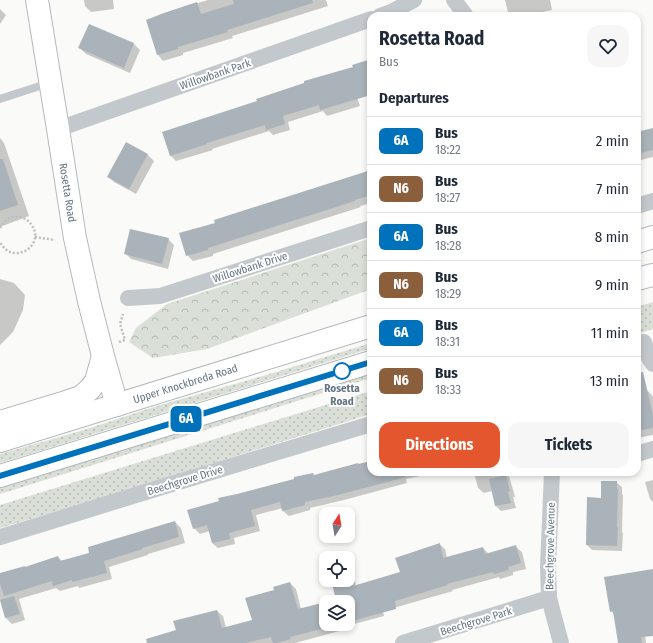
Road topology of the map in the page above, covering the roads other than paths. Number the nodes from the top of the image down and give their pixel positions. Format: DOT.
graph roads {
  1 [pos="37,0"];
  2 [pos="414,0"];
  3 [pos="454,0"];
  4 [pos="391,12"];
  5 [pos="463,12"];
  6 [pos="367,20"];
  7 [pos="50,83"];
  8 [pos="0,99"];
  9 [pos="58,129"];
  10 [pos="653,201"];
  11 [pos="641,205"];
  12 [pos="367,229"];
  13 [pos="653,237"];
  14 [pos="641,241"];
  15 [pos="653,274"];
  16 [pos="641,278"];
  17 [pos="128,298"];
  18 [pos="367,327"];
  19 [pos="645,342"];
  20 [pos="103,356"];
  21 [pos="367,363"];
  22 [pos="653,364"];
  23 [pos="117,405"];
  24 [pos="0,422"];
  25 [pos="367,425"];
  26 [pos="0,441"];
  27 [pos="653,449"];
  28 [pos="641,453"];
  29 [pos="0,476"];
  30 [pos="552,476"];
  31 [pos="0,537"];
  32 [pos="549,598"];
  33 [pos="403,643"];
  34 [pos="561,643"];
  1 -- 7 [label="main road, Rosetta Road"];
  2 -- 4 [label="street"];
  3 -- 5 [label="street"];
  6 -- 9 [label="street, Willowbank Park"];
  7 -- 8 [label="lane"];
  7 -- 9 [label="main road, Rosetta Road"];
  9 -- 20 [label="main road, Rosetta Road"];
  10 -- 11 [label="street"];
  12 -- 17 [label="street, Willowbank Drive"];
  13 -- 14 [label="main road"];
  15 -- 16 [label="main road"];
  18 -- 23 [label="main road, Upper Knockbreda Road"];
  19 -- 22 [label="street"];
  20 -- 23 [label="main road, Rosetta Road"];
  20 -- 24 [label="main road"];
  21 -- 29 [label="main road"];
  23 -- 26 [label="main road, Upper Knockbreda Road"];
  25 -- 31 [label="street, Beechgrove Drive"];
  27 -- 28 [label="street"];
  30 -- 32 [label="street, Beechgrove Avenue"];
  32 -- 33 [label="street, Beechgrove Park"];
  32 -- 34 [label="street, Beechgrove Avenue"];
}
